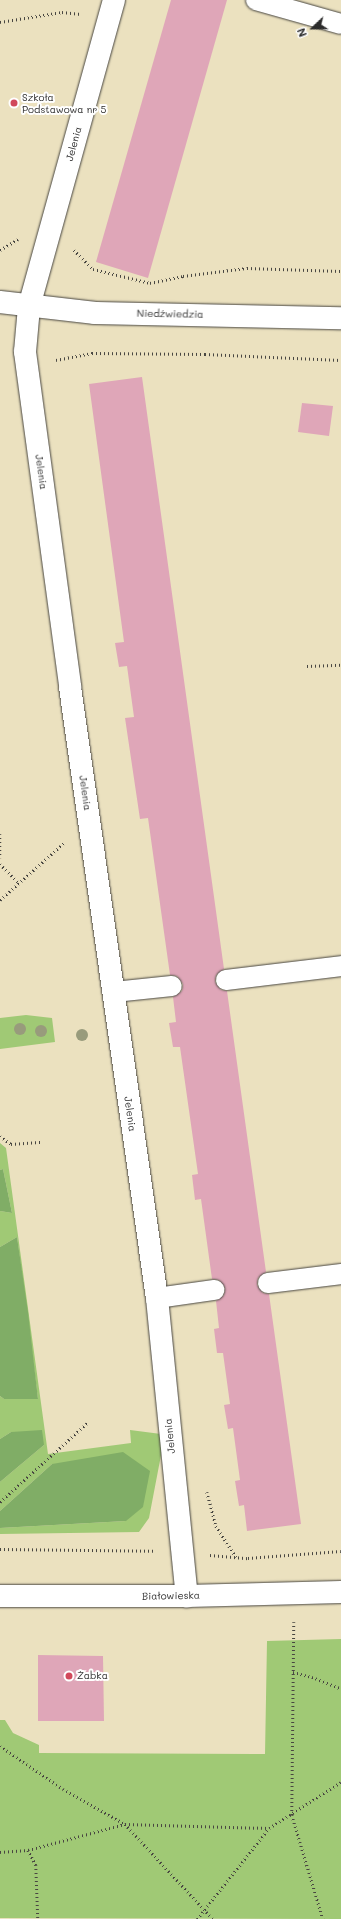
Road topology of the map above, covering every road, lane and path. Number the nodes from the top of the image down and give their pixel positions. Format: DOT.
graph roads {
  1 [pos="256,0"];
  2 [pos="111,9"];
  3 [pos="0,22"];
  4 [pos="341,24"];
  5 [pos="47,241"];
  6 [pos="0,250"];
  7 [pos="341,271"];
  8 [pos="0,302"];
  9 [pos="29,307"];
  10 [pos="341,318"];
  11 [pos="341,360"];
  12 [pos="54,368"];
  13 [pos="341,665"];
  14 [pos="307,666"];
  15 [pos="89,821"];
  16 [pos="0,834"];
  17 [pos="0,858"];
  18 [pos="0,864"];
  19 [pos="19,883"];
  20 [pos="0,900"];
  21 [pos="341,966"];
  22 [pos="226,980"];
  23 [pos="172,986"];
  24 [pos="114,992"];
  25 [pos="0,1136"];
  26 [pos="43,1142"];
  27 [pos="341,1274"];
  28 [pos="268,1283"];
  29 [pos="214,1290"];
  30 [pos="157,1298"];
  31 [pos="87,1423"];
  32 [pos="205,1483"];
  33 [pos="0,1502"];
  34 [pos="236,1557"];
  35 [pos="294,1592"];
  36 [pos="341,1592"];
  37 [pos="0,1596"];
  38 [pos="187,1596"];
  39 [pos="293,1672"];
  40 [pos="341,1689"];
  41 [pos="0,1746"];
  42 [pos="341,1782"];
  43 [pos="292,1815"];
  44 [pos="125,1824"];
  45 [pos="270,1828"];
  46 [pos="28,1850"];
  47 [pos="0,1852"];
  48 [pos="204,1909"];
  49 [pos="38,1919"];
  50 [pos="197,1919"];
  51 [pos="213,1919"];
  52 [pos="323,1919"];
  1 -- 4 [label="lane"];
  2 -- 3 [label="path"];
  2 -- 5 [label="street, Jelenia"];
  5 -- 6 [label="path"];
  5 -- 7 [label="path"];
  5 -- 9 [label="street, Jelenia"];
  8 -- 9 [label="street, Niedźwiedzia"];
  9 -- 10 [label="street, Niedźwiedzia"];
  9 -- 15 [label="street, Jelenia"];
  11 -- 12 [label="path"];
  13 -- 14 [label="path"];
  15 -- 19 [label="path"];
  15 -- 24 [label="street, Jelenia"];
  16 -- 17 [label="path"];
  18 -- 19 [label="path"];
  19 -- 20 [label="path"];
  21 -- 22 [label="lane"];
  23 -- 24 [label="lane"];
  24 -- 30 [label="street, Jelenia"];
  25 -- 26 [label="path"];
  27 -- 28 [label="lane"];
  29 -- 30 [label="lane"];
  30 -- 38 [label="street, Jelenia"];
  31 -- 33 [label="path"];
  32 -- 34 [label="path"];
  35 -- 36 [label="street, Białowieska"];
  35 -- 38 [label="street, Białowieska"];
  35 -- 39 [label="path"];
  37 -- 38 [label="street, Białowieska"];
  39 -- 40 [label="path"];
  39 -- 43 [label="path"];
  41 -- 44 [label="path"];
  42 -- 43 [label="path"];
  43 -- 45 [label="path"];
  43 -- 52 [label="path"];
  44 -- 45 [label="path"];
  44 -- 46 [label="path"];
  44 -- 48 [label="path"];
  45 -- 48 [label="path"];
  46 -- 47 [label="path"];
  46 -- 49 [label="path"];
  48 -- 50 [label="path"];
  48 -- 51 [label="path"];
}
